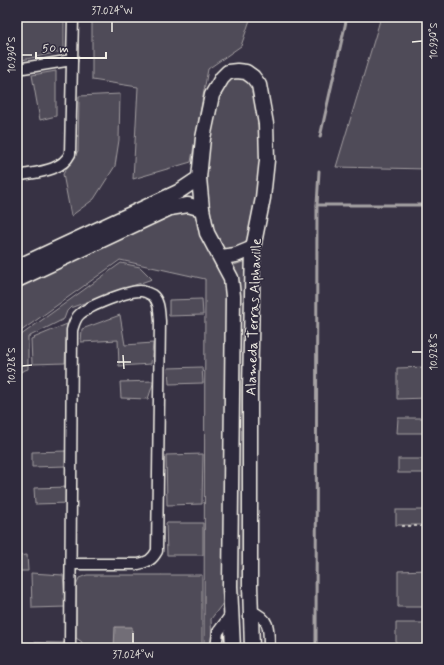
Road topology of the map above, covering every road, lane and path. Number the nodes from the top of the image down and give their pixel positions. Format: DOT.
graph roads {
  1 [pos="72,17"];
  2 [pos="72,60"];
  3 [pos="17,69"];
  4 [pos="17,176"];
  5 [pos="199,178"];
  6 [pos="202,209"];
  7 [pos="253,248"];
  8 [pos="221,258"];
  9 [pos="17,267"];
  10 [pos="17,280"];
  11 [pos="402,526"];
  12 [pos="427,526"];
  13 [pos="71,564"];
  14 [pos="251,611"];
  15 [pos="232,613"];
  16 [pos="70,648"];
  17 [pos="216,648"];
  18 [pos="233,648"];
  19 [pos="252,648"];
  20 [pos="269,648"];
  1 -- 2 [label="street"];
  2 -- 3 [label="street"];
  2 -- 4 [label="street"];
  5 -- 6 [label="street, Alameda Terras Alphaville"];
  5 -- 7 [label="street, Alameda Terras Alphaville"];
  5 -- 9 [label="street"];
  6 -- 8 [label="street, Alameda Terras Alphaville"];
  6 -- 10 [label="street"];
  7 -- 8 [label="street"];
  7 -- 14 [label="street, Alameda Terras Alphaville"];
  8 -- 15 [label="street, Alameda Terras Alphaville"];
  11 -- 12 [label="path"];
  13 -- 13 [label="street"];
  13 -- 16 [label="street"];
  14 -- 15 [label="street"];
  14 -- 19 [label="street, Alameda Terras Alphaville"];
  14 -- 20 [label="street"];
  15 -- 17 [label="street"];
  15 -- 18 [label="street, Alameda Terras Alphaville"];
}
